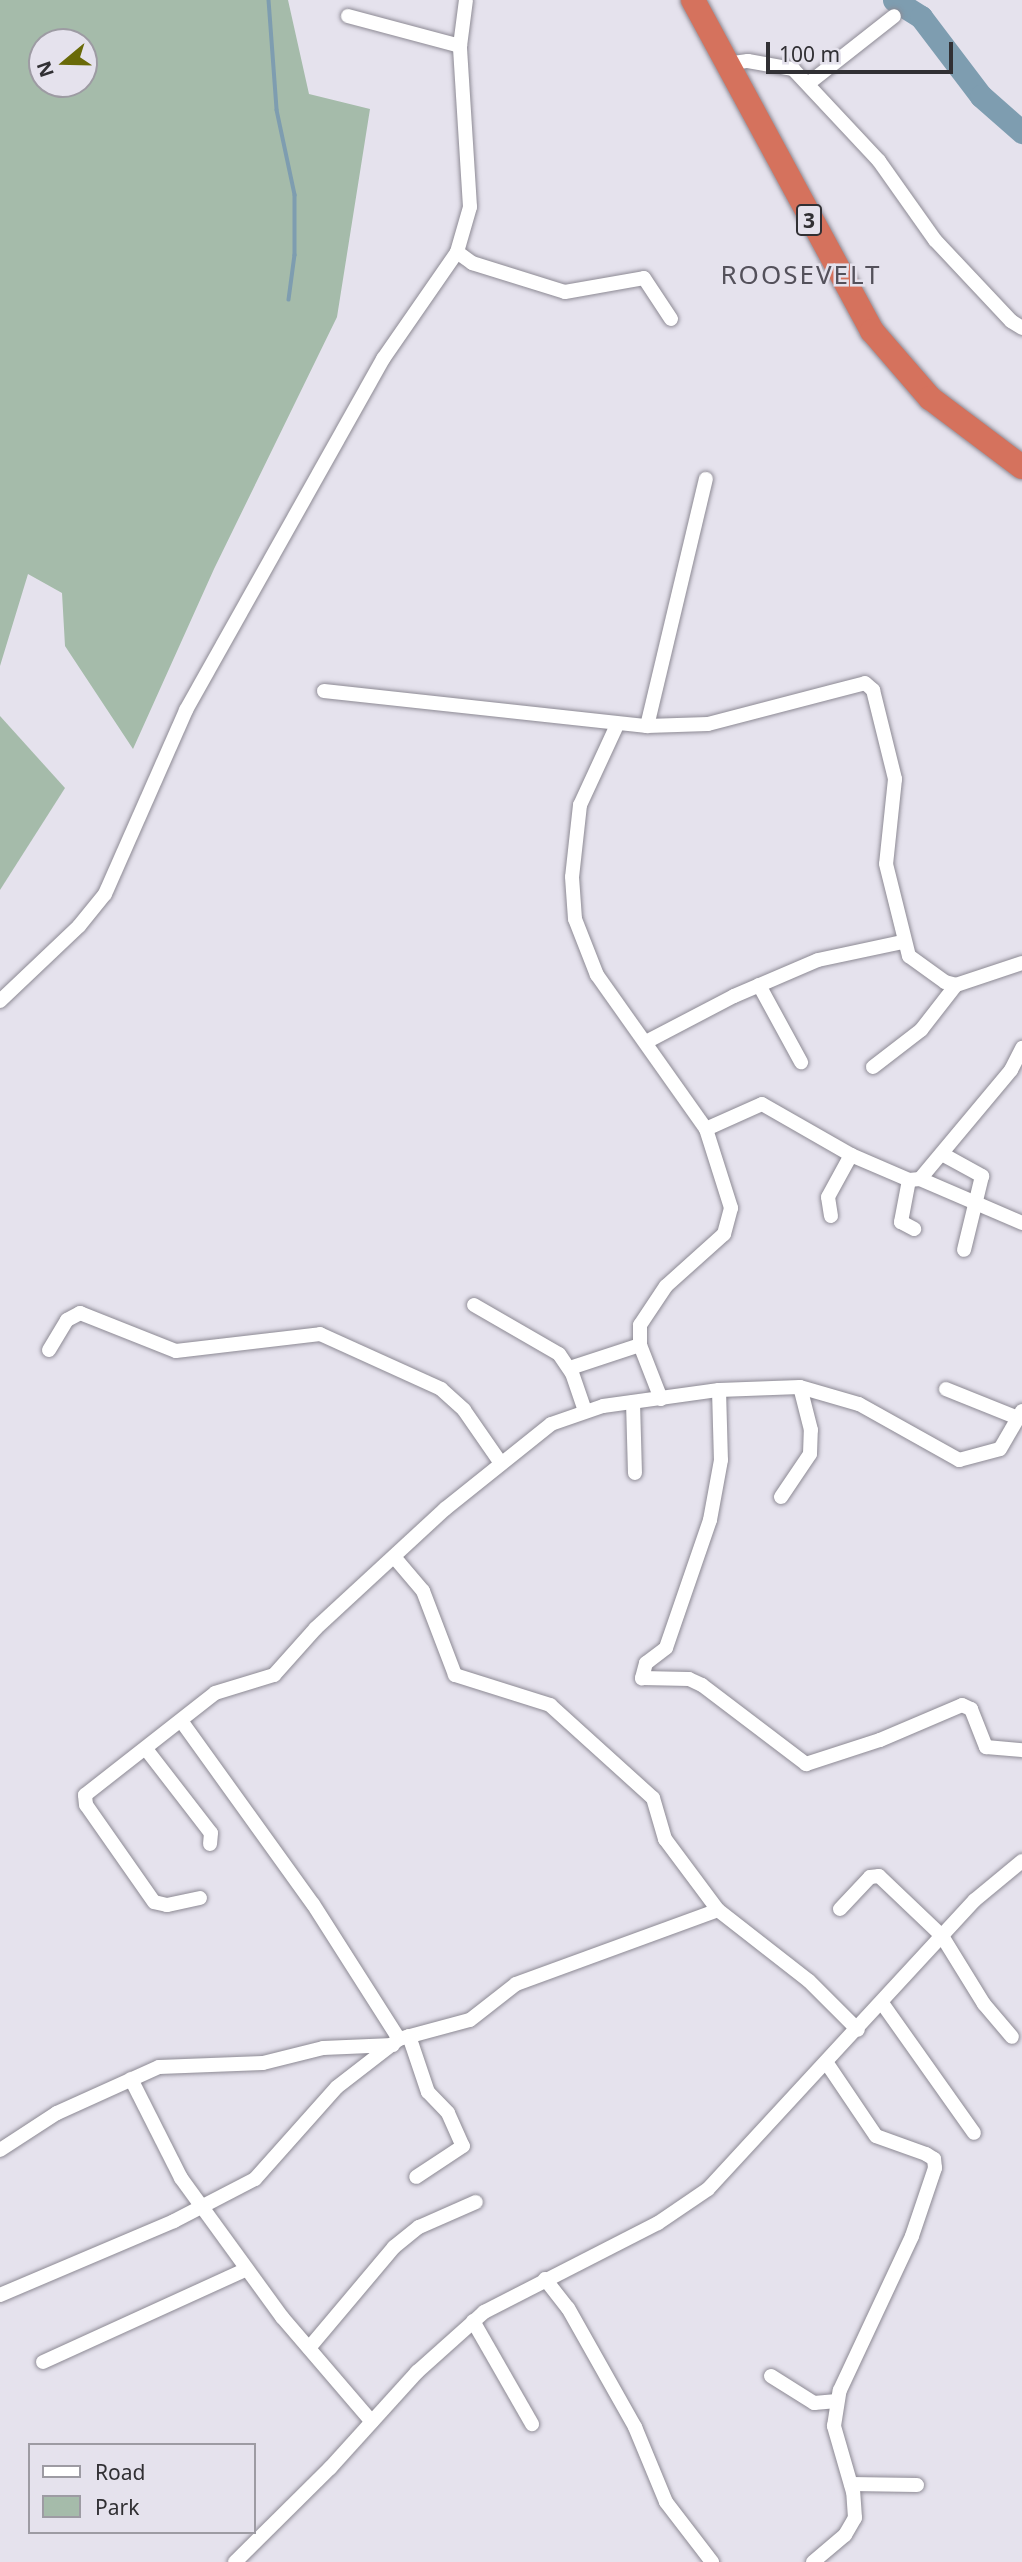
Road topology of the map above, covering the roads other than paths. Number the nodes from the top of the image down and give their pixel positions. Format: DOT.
graph roads {
  1 [pos="466,0"];
  2 [pos="693,0"];
  3 [pos="348,16"];
  4 [pos="894,16"];
  5 [pos="460,46"];
  6 [pos="726,64"];
  7 [pos="809,83"];
  8 [pos="457,252"];
  9 [pos="671,319"];
  10 [pos="1022,328"];
  11 [pos="1022,467"];
  12 [pos="706,479"];
  13 [pos="324,691"];
  14 [pos="617,724"];
  15 [pos="647,726"];
  16 [pos="903,942"];
  17 [pos="1022,963"];
  18 [pos="759,985"];
  19 [pos="956,985"];
  20 [pos="0,1001"];
  21 [pos="646,1042"];
  22 [pos="1022,1048"];
  23 [pos="801,1062"];
  24 [pos="873,1067"];
  25 [pos="706,1129"];
  26 [pos="942,1154"];
  27 [pos="851,1155"];
  28 [pos="915,1180"];
  29 [pos="975,1206"];
  30 [pos="831,1216"];
  31 [pos="1022,1223"];
  32 [pos="914,1229"];
  33 [pos="964,1250"];
  34 [pos="474,1305"];
  35 [pos="640,1345"];
  36 [pos="49,1350"];
  37 [pos="570,1368"];
  38 [pos="800,1387"];
  39 [pos="719,1390"];
  40 [pos="946,1390"];
  41 [pos="661,1399"];
  42 [pos="633,1402"];
  43 [pos="585,1410"];
  44 [pos="1020,1415"];
  45 [pos="500,1462"];
  46 [pos="635,1473"];
  47 [pos="781,1497"];
  48 [pos="394,1558"];
  49 [pos="182,1721"];
  50 [pos="146,1749"];
  51 [pos="1022,1750"];
  52 [pos="209,1844"];
  53 [pos="1022,1861"];
  54 [pos="200,1898"];
  55 [pos="840,1909"];
  56 [pos="718,1910"];
  57 [pos="942,1936"];
  58 [pos="882,2003"];
  59 [pos="858,2030"];
  60 [pos="1012,2037"];
  61 [pos="401,2040"];
  62 [pos="825,2062"];
  63 [pos="131,2079"];
  64 [pos="974,2133"];
  65 [pos="0,2150"];
  66 [pos="416,2177"];
  67 [pos="476,2202"];
  68 [pos="202,2206"];
  69 [pos="247,2269"];
  70 [pos="545,2279"];
  71 [pos="0,2295"];
  72 [pos="473,2321"];
  73 [pos="309,2348"];
  74 [pos="43,2362"];
  75 [pos="771,2376"];
  76 [pos="837,2401"];
  77 [pos="372,2422"];
  78 [pos="532,2424"];
  79 [pos="851,2484"];
  80 [pos="917,2485"];
  81 [pos="235,2562"];
  82 [pos="712,2562"];
  83 [pos="813,2562"];
  1 -- 5 [label="street"];
  2 -- 6 [label="highway, 3"];
  3 -- 5 [label="street"];
  4 -- 7 [label="street"];
  5 -- 8 [label="street"];
  6 -- 7 [label="street"];
  6 -- 11 [label="highway, 3"];
  7 -- 10 [label="street"];
  8 -- 9 [label="street"];
  8 -- 20 [label="street"];
  12 -- 15 [label="street"];
  13 -- 14 [label="street"];
  14 -- 15 [label="street"];
  14 -- 21 [label="street"];
  15 -- 16 [label="street"];
  16 -- 18 [label="street"];
  16 -- 19 [label="street"];
  17 -- 19 [label="street"];
  18 -- 21 [label="street"];
  18 -- 23 [label="street"];
  19 -- 24 [label="street"];
  21 -- 25 [label="street"];
  22 -- 26 [label="street"];
  25 -- 27 [label="street"];
  25 -- 35 [label="street"];
  26 -- 28 [label="street"];
  26 -- 29 [label="street"];
  27 -- 28 [label="street"];
  27 -- 30 [label="street"];
  28 -- 29 [label="street"];
  28 -- 32 [label="street"];
  29 -- 31 [label="street"];
  29 -- 33 [label="street"];
  34 -- 37 [label="street"];
  35 -- 37 [label="street"];
  35 -- 41 [label="street"];
  36 -- 45 [label="street"];
  37 -- 43 [label="street"];
  38 -- 39 [label="street"];
  38 -- 44 [label="street"];
  38 -- 47 [label="street"];
  39 -- 41 [label="street"];
  39 -- 51 [label="street"];
  40 -- 44 [label="street"];
  41 -- 42 [label="street"];
  42 -- 43 [label="street"];
  42 -- 46 [label="street"];
  43 -- 45 [label="street"];
  45 -- 48 [label="street"];
  48 -- 49 [label="street"];
  48 -- 56 [label="street"];
  49 -- 50 [label="street"];
  49 -- 61 [label="street"];
  50 -- 52 [label="street"];
  50 -- 54 [label="street"];
  53 -- 57 [label="street"];
  55 -- 57 [label="street"];
  56 -- 59 [label="street"];
  56 -- 61 [label="street"];
  57 -- 58 [label="street"];
  57 -- 60 [label="street"];
  58 -- 59 [label="street"];
  58 -- 64 [label="street"];
  59 -- 62 [label="street"];
  61 -- 63 [label="street"];
  61 -- 66 [label="street"];
  61 -- 68 [label="street"];
  62 -- 70 [label="street"];
  62 -- 76 [label="street"];
  63 -- 65 [label="street"];
  63 -- 68 [label="street"];
  67 -- 73 [label="street"];
  68 -- 69 [label="street"];
  68 -- 71 [label="street"];
  69 -- 73 [label="street"];
  69 -- 74 [label="street"];
  70 -- 72 [label="street"];
  70 -- 82 [label="street"];
  72 -- 77 [label="street"];
  72 -- 78 [label="street"];
  73 -- 77 [label="street"];
  75 -- 76 [label="street"];
  76 -- 79 [label="street"];
  77 -- 81 [label="street"];
  79 -- 80 [label="street"];
  79 -- 83 [label="street"];
}
